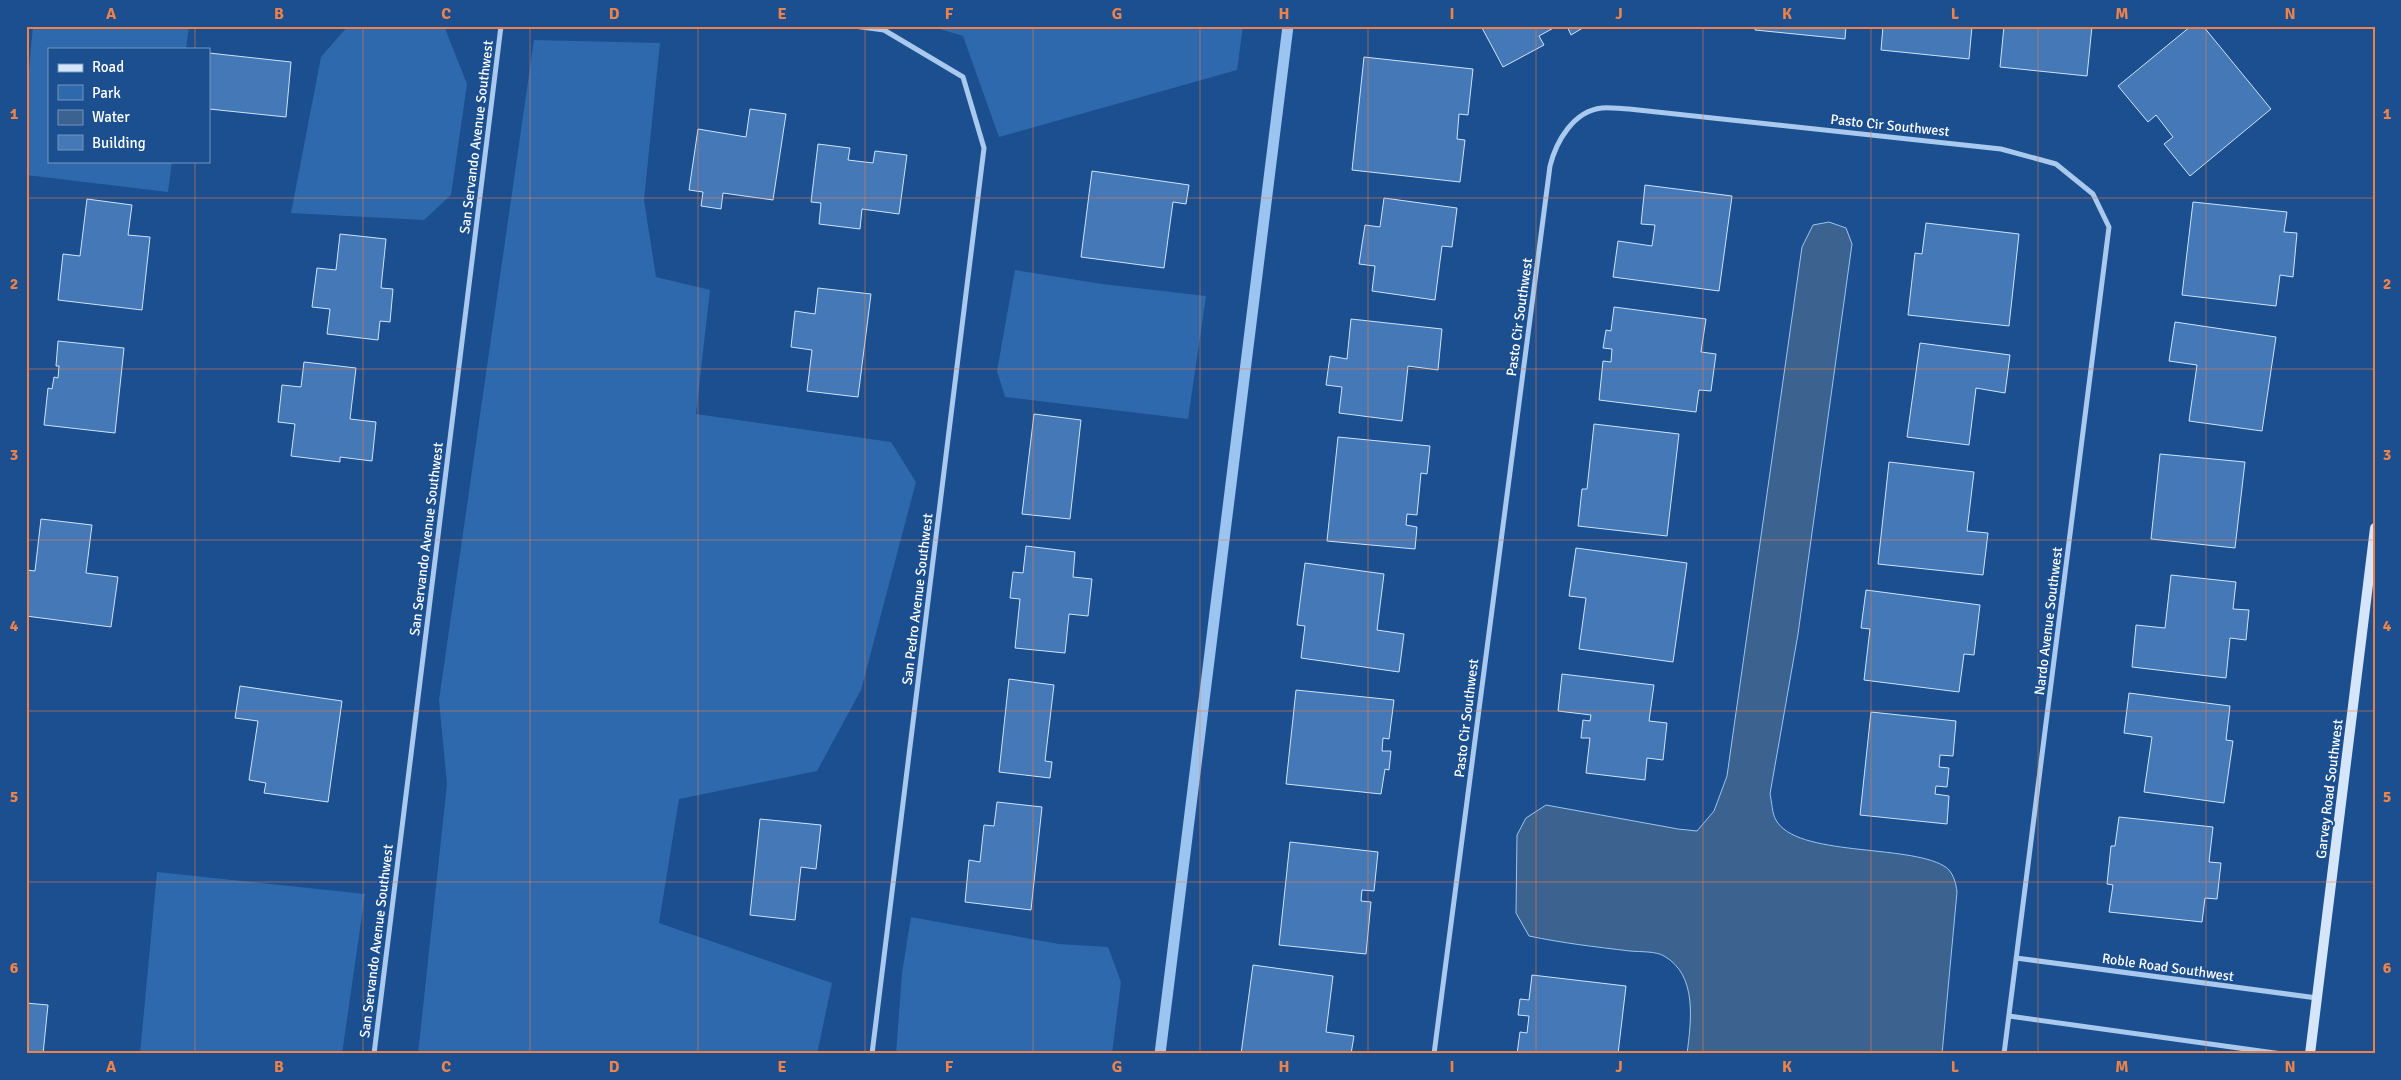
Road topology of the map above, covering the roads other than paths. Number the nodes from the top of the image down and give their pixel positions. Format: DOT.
graph roads {
  1 [pos="501,26"];
  2 [pos="854,26"];
  3 [pos="2093,194"];
  4 [pos="2375,528"];
  5 [pos="2016,958"];
  6 [pos="2317,998"];
  7 [pos="2009,1016"];
  8 [pos="374,1054"];
  9 [pos="872,1054"];
  10 [pos="1434,1054"];
  11 [pos="2004,1054"];
  12 [pos="2282,1054"];
  13 [pos="2310,1054"];
  1 -- 8 [label="street, San Servando Avenue Southwest"];
  2 -- 9 [label="street, San Pedro Avenue Southwest"];
  3 -- 5 [label="street, Nardo Avenue Southwest"];
  3 -- 10 [label="street, Pasto Cir Southwest"];
  4 -- 6 [label="street, Garvey Road Southwest"];
  5 -- 6 [label="street, Roble Road Southwest"];
  5 -- 7 [label="street, Nardo Avenue Southwest"];
  6 -- 13 [label="street, Garvey Road Southwest"];
  7 -- 11 [label="street, Nardo Avenue Southwest"];
  7 -- 12 [label="street"];
}
